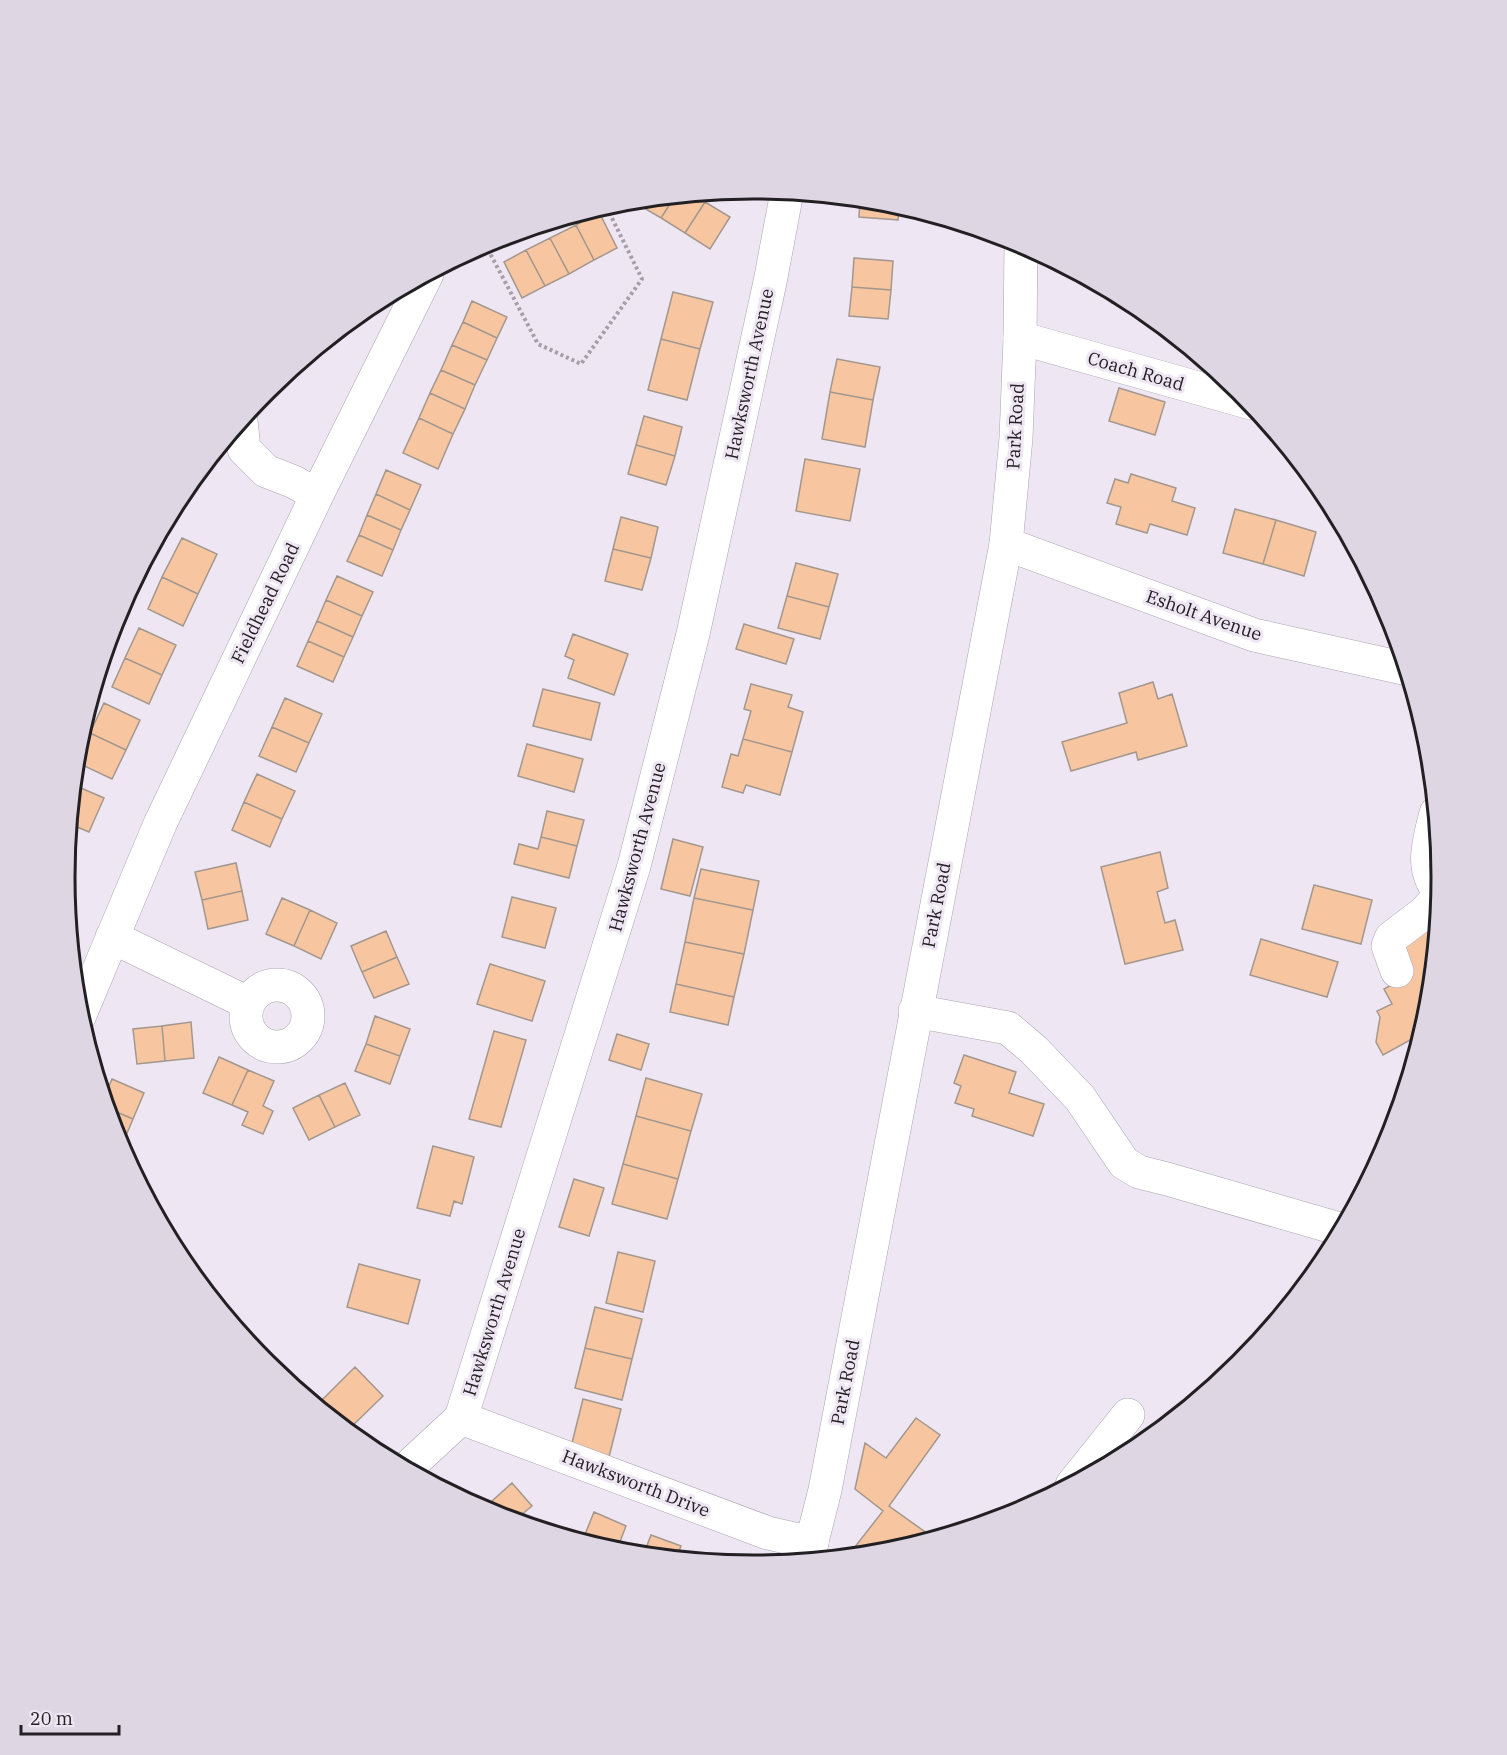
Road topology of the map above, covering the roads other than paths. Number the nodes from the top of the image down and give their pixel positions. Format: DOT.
graph roads {
  1 [pos="786,200"];
  2 [pos="1021,254"];
  3 [pos="421,286"];
  4 [pos="1020,338"];
  5 [pos="1233,398"];
  6 [pos="243,430"];
  7 [pos="317,495"];
  8 [pos="1006,544"];
  9 [pos="1398,667"];
  10 [pos="1431,837"];
  11 [pos="1432,881"];
  12 [pos="1431,905"];
  13 [pos="112,937"];
  14 [pos="1396,971"];
  15 [pos="86,999"];
  16 [pos="248,1003"];
  17 [pos="915,1011"];
  18 [pos="1334,1228"];
  19 [pos="1128,1415"];
  20 [pos="461,1418"];
  21 [pos="412,1464"];
  22 [pos="1084,1470"];
  23 [pos="810,1552"];
  1 -- 20 [label="street, Hawksworth Avenue"];
  2 -- 4 [label="street, Park Road"];
  3 -- 7 [label="street, Fieldhead Road"];
  4 -- 5 [label="street, Coach Road"];
  4 -- 8 [label="street, Park Road"];
  6 -- 7 [label="street"];
  7 -- 13 [label="street, Fieldhead Road"];
  8 -- 9 [label="street, Esholt Avenue"];
  8 -- 17 [label="street, Park Road"];
  10 -- 11 [label="street"];
  12 -- 14 [label="street"];
  13 -- 15 [label="street, Fieldhead Road"];
  13 -- 16 [label="street"];
  17 -- 18 [label="street"];
  17 -- 23 [label="street, Park Road"];
  19 -- 22 [label="street"];
  20 -- 21 [label="street, Hawksworth Avenue"];
  20 -- 23 [label="street, Hawksworth Drive"];
}
